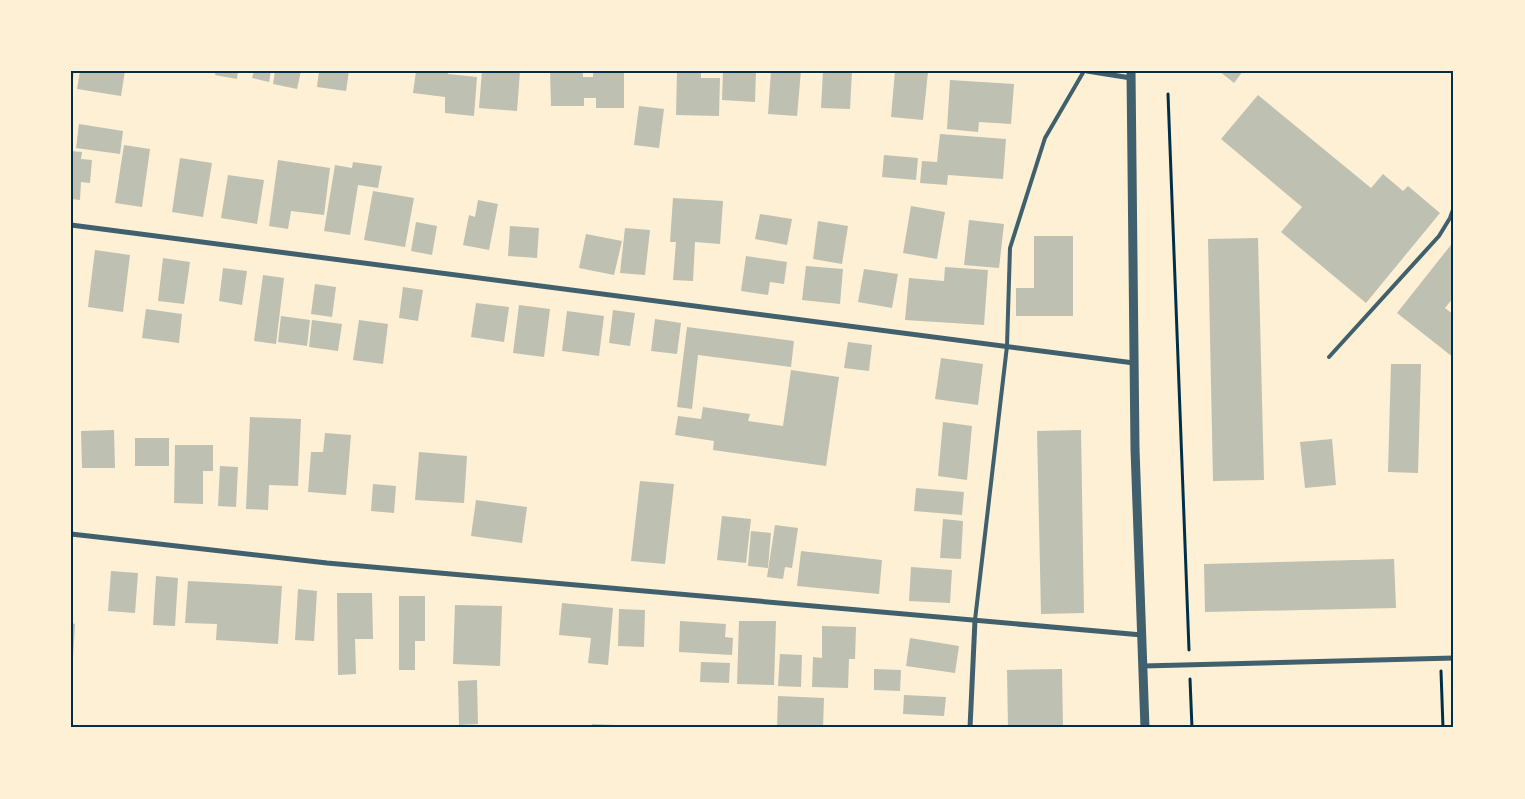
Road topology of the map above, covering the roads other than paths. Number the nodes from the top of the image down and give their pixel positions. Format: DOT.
graph roads {
  1 [pos="1086,71"];
  2 [pos="1132,74"];
  3 [pos="1454,207"];
  4 [pos="71,224"];
  5 [pos="1007,346"];
  6 [pos="1329,357"];
  7 [pos="1134,363"];
  8 [pos="71,534"];
  9 [pos="975,620"];
  10 [pos="1142,635"];
  11 [pos="1454,658"];
  12 [pos="1143,666"];
  13 [pos="970,728"];
  14 [pos="1145,728"];
  1 -- 2 [label="street"];
  1 -- 5 [label="lane"];
  2 -- 7 [label="street"];
  3 -- 6 [label="lane"];
  4 -- 5 [label="street"];
  5 -- 7 [label="street"];
  5 -- 9 [label="lane"];
  7 -- 10 [label="street"];
  8 -- 9 [label="street"];
  9 -- 10 [label="street"];
  9 -- 13 [label="street"];
  10 -- 12 [label="street"];
  11 -- 12 [label="street"];
  12 -- 14 [label="street"];
}
